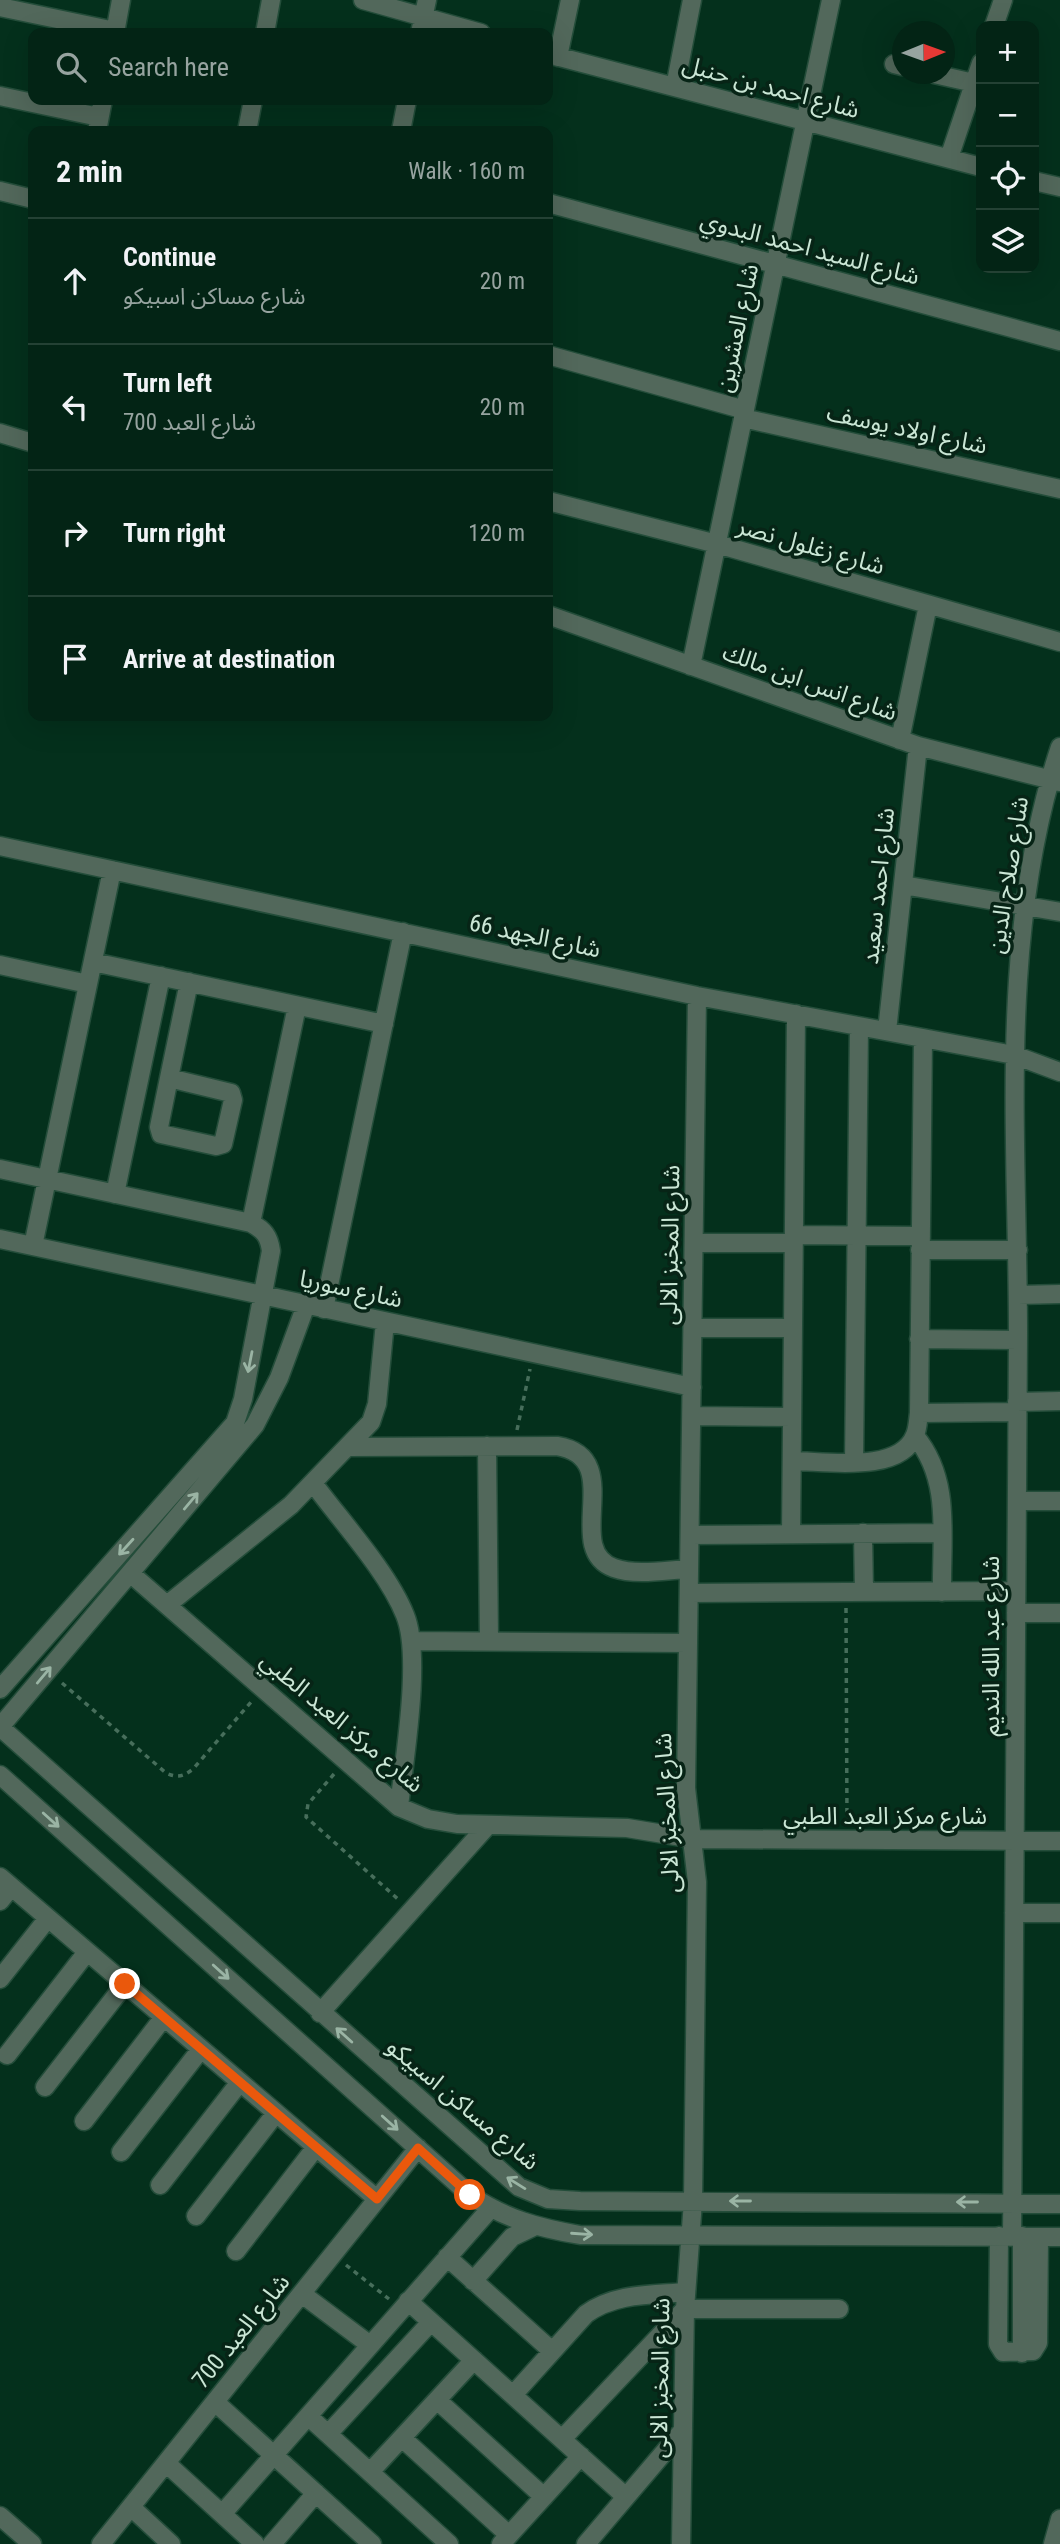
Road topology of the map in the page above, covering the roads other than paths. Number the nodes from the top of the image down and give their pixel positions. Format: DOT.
graph roads {
  1 [pos="121,0"];
  2 [pos="271,0"];
  3 [pos="363,0"];
  4 [pos="570,0"];
  5 [pos="692,0"];
  6 [pos="831,0"];
  7 [pos="1003,0"];
  8 [pos="0,7"];
  9 [pos="424,16"];
  10 [pos="996,21"];
  11 [pos="97,28"];
  12 [pos="116,28"];
  13 [pos="266,28"];
  14 [pos="464,28"];
  15 [pos="553,55"];
  16 [pos="976,77"];
  17 [pos="955,79"];
  18 [pos="974,83"];
  19 [pos="675,87"];
  20 [pos="0,96"];
  21 [pos="28,102"];
  22 [pos="45,105"];
  23 [pos="252,105"];
  24 [pos="406,105"];
  25 [pos="100,116"];
  26 [pos="806,121"];
  27 [pos="248,126"];
  28 [pos="402,126"];
  29 [pos="949,158"];
  30 [pos="976,166"];
  31 [pos="1039,181"];
  32 [pos="1060,187"];
  33 [pos="0,191"];
  34 [pos="28,199"];
  35 [pos="553,204"];
  36 [pos="776,264"];
  37 [pos="1060,341"];
  38 [pos="553,357"];
  39 [pos="744,414"];
  40 [pos="0,433"];
  41 [pos="28,441"];
  42 [pos="1060,489"];
  43 [pos="553,502"];
  44 [pos="717,544"];
  45 [pos="928,605"];
  46 [pos="553,617"];
  47 [pos="1060,642"];
  48 [pos="691,666"];
  49 [pos="901,740"];
  50 [pos="918,746"];
  51 [pos="1060,747"];
  52 [pos="1055,781"];
  53 [pos="0,846"];
  54 [pos="112,870"];
  55 [pos="903,885"];
  56 [pos="1023,906"];
  57 [pos="1060,912"];
  58 [pos="403,932"];
  59 [pos="93,962"];
  60 [pos="0,965"];
  61 [pos="161,976"];
  62 [pos="189,982"];
  63 [pos="89,984"];
  64 [pos="697,996"];
  65 [pos="297,1006"];
  66 [pos="796,1014"];
  67 [pos="384,1024"];
  68 [pos="859,1026"];
  69 [pos="887,1031"];
  70 [pos="923,1038"];
  71 [pos="1014,1055"];
  72 [pos="1060,1072"];
  73 [pos="169,1078"];
  74 [pos="0,1169"];
  75 [pos="47,1179"];
  76 [pos="115,1194"];
  77 [pos="251,1223"];
  78 [pos="856,1235"];
  79 [pos="0,1239"];
  80 [pos="794,1239"];
  81 [pos="694,1243"];
  82 [pos="920,1243"];
  83 [pos="33,1246"];
  84 [pos="1018,1250"];
  85 [pos="1060,1294"];
  86 [pos="262,1295"];
  87 [pos="1018,1295"];
  88 [pos="306,1305"];
  89 [pos="324,1309"];
  90 [pos="386,1322"];
  91 [pos="693,1328"];
  92 [pos="793,1328"];
  93 [pos="919,1339"];
  94 [pos="1018,1340"];
  95 [pos="692,1387"];
  96 [pos="1060,1401"];
  97 [pos="1017,1407"];
  98 [pos="919,1413"];
  99 [pos="692,1416"];
  100 [pos="792,1417"];
  101 [pos="915,1436"];
  102 [pos="487,1446"];
  103 [pos="347,1447"];
  104 [pos="792,1461"];
  105 [pos="854,1462"];
  106 [pos="313,1483"];
  107 [pos="1017,1501"];
  108 [pos="1060,1501"];
  109 [pos="863,1533"];
  110 [pos="941,1533"];
  111 [pos="791,1534"];
  112 [pos="690,1535"];
  113 [pos="689,1569"];
  114 [pos="130,1573"];
  115 [pos="1016,1591"];
  116 [pos="855,1592"];
  117 [pos="942,1592"];
  118 [pos="689,1593"];
  119 [pos="167,1605"];
  120 [pos="1016,1613"];
  121 [pos="1060,1613"];
  122 [pos="412,1641"];
  123 [pos="489,1641"];
  124 [pos="688,1643"];
  125 [pos="0,1689"];
  126 [pos="0,1727"];
  127 [pos="0,1775"];
  128 [pos="399,1807"];
  129 [pos="488,1825"];
  130 [pos="694,1839"];
  131 [pos="1014,1841"];
  132 [pos="1060,1841"];
  133 [pos="4,1888"];
  134 [pos="1014,1913"];
  135 [pos="1060,1913"];
  136 [pos="47,1918"];
  137 [pos="87,1952"];
  138 [pos="0,1979"];
  139 [pos="125,1984"];
  140 [pos="320,2013"];
  141 [pos="164,2017"];
  142 [pos="201,2049"];
  143 [pos="7,2055"];
  144 [pos="240,2082"];
  145 [pos="45,2087"];
  146 [pos="276,2113"];
  147 [pos="84,2121"];
  148 [pos="316,2147"];
  149 [pos="418,2148"];
  150 [pos="121,2152"];
  151 [pos="160,2185"];
  152 [pos="377,2199"];
  153 [pos="693,2201"];
  154 [pos="1012,2202"];
  155 [pos="1060,2204"];
  156 [pos="490,2209"];
  157 [pos="196,2216"];
  158 [pos="534,2227"];
  159 [pos="691,2235"];
  160 [pos="1018,2236"];
  161 [pos="1060,2237"];
  162 [pos="236,2250"];
  163 [pos="447,2257"];
  164 [pos="473,2281"];
  165 [pos="302,2294"];
  166 [pos="685,2300"];
  167 [pos="405,2305"];
  168 [pos="839,2309"];
  169 [pos="431,2322"];
  170 [pos="370,2345"];
  171 [pos="552,2351"];
  172 [pos="474,2360"];
  173 [pos="513,2395"];
  174 [pos="438,2400"];
  175 [pos="215,2402"];
  176 [pos="308,2416"];
  177 [pos="683,2430"];
  178 [pos="328,2434"];
  179 [pos="402,2438"];
  180 [pos="562,2439"];
  181 [pos="274,2455"];
  182 [pos="581,2456"];
  183 [pos="166,2463"];
  184 [pos="370,2472"];
  185 [pos="316,2493"];
  186 [pos="544,2497"];
  187 [pos="626,2497"];
  188 [pos="131,2507"];
  189 [pos="222,2514"];
  190 [pos="0,2516"];
  191 [pos="1060,2519"];
  192 [pos="505,2539"];
  193 [pos="32,2544"];
  194 [pos="102,2544"];
  195 [pos="171,2544"];
  196 [pos="255,2544"];
  197 [pos="272,2544"];
  198 [pos="372,2544"];
  199 [pos="449,2544"];
  200 [pos="586,2544"];
  201 [pos="681,2544"];
  202 [pos="1053,2544"];
  1 -- 12 [label="street"];
  2 -- 13 [label="street"];
  3 -- 9 [label="street"];
  4 -- 15 [label="street"];
  5 -- 19 [label="street"];
  6 -- 26 [label="street, شارع العشرين"];
  7 -- 10 [label="street"];
  8 -- 11 [label="street"];
  9 -- 14 [label="street"];
  15 -- 19 [label="street, شارع احمد بن حنبل"];
  16 -- 18 [label="street"];
  17 -- 18 [label="street"];
  18 -- 29 [label="street"];
  19 -- 26 [label="street, شارع احمد بن حنبل"];
  20 -- 21 [label="street"];
  22 -- 25 [label="street"];
  23 -- 27 [label="street"];
  24 -- 28 [label="street"];
  26 -- 29 [label="street, شارع احمد بن حنبل"];
  26 -- 36 [label="street, شارع العشرين"];
  29 -- 30 [label="street, شارع احمد بن حنبل"];
  31 -- 32 [label="street"];
  33 -- 34 [label="street"];
  35 -- 36 [label="street, شارع السيد احمد البدوي"];
  36 -- 37 [label="street, شارع السيد احمد البدوي"];
  36 -- 39 [label="street, شارع العشرين"];
  38 -- 39 [label="street, شارع اولاد يوسف"];
  39 -- 42 [label="street, شارع اولاد يوسف"];
  39 -- 44 [label="street, شارع العشرين"];
  40 -- 41 [label="street"];
  43 -- 44 [label="street, شارع زغلول نصر"];
  44 -- 45 [label="street, شارع زغلول نصر"];
  44 -- 48 [label="street, شارع العشرين"];
  45 -- 47 [label="street, شارع زغلول نصر"];
  45 -- 49 [label="street"];
  46 -- 48 [label="street, شارع انس ابن مالك"];
  48 -- 49 [label="street, شارع انس ابن مالك"];
  49 -- 50 [label="street, شارع انس ابن مالك"];
  50 -- 52 [label="street, شارع انس ابن مالك"];
  50 -- 55 [label="street, شارع احمد سعيد"];
  51 -- 52 [label="street, شارع صلاح الدين"];
  52 -- 56 [label="street, شارع صلاح الدين"];
  53 -- 54 [label="street, شارع الجهد 66"];
  54 -- 58 [label="street, شارع الجهد 66"];
  54 -- 59 [label="street"];
  55 -- 56 [label="street"];
  55 -- 69 [label="street, شارع احمد سعيد"];
  56 -- 57 [label="street"];
  56 -- 71 [label="street, شارع صلاح الدين"];
  58 -- 64 [label="street, شارع الجهد 66"];
  58 -- 67 [label="street"];
  59 -- 61 [label="street"];
  59 -- 63 [label="street"];
  60 -- 63 [label="street"];
  61 -- 62 [label="street"];
  61 -- 76 [label="street"];
  62 -- 65 [label="street"];
  62 -- 73 [label="street"];
  63 -- 75 [label="street"];
  64 -- 66 [label="street, شارع الجهد 66"];
  64 -- 81 [label="street, شارع المخبز الالى"];
  65 -- 67 [label="street"];
  65 -- 77 [label="street"];
  66 -- 68 [label="street, شارع الجهد 66"];
  66 -- 80 [label="street"];
  67 -- 89 [label="street"];
  68 -- 69 [label="street, شارع الجهد 66"];
  68 -- 78 [label="street"];
  69 -- 70 [label="street, شارع الجهد 66"];
  70 -- 71 [label="street, شارع الجهد 66"];
  70 -- 82 [label="street"];
  71 -- 72 [label="street, شارع الجهد 66"];
  71 -- 84 [label="street, شارع عبد الله النديم"];
  73 -- 73 [label="street"];
  74 -- 75 [label="street"];
  75 -- 76 [label="street"];
  75 -- 83 [label="street"];
  76 -- 77 [label="street"];
  77 -- 86 [label="street"];
  78 -- 80 [label="street"];
  78 -- 82 [label="street"];
  78 -- 105 [label="street"];
  79 -- 83 [label="street, شارع سوريا"];
  80 -- 81 [label="street"];
  80 -- 92 [label="street"];
  81 -- 91 [label="street, شارع المخبز الالى"];
  82 -- 84 [label="street"];
  82 -- 93 [label="street"];
  83 -- 86 [label="street, شارع سوريا"];
  84 -- 87 [label="street, شارع عبد الله النديم"];
  85 -- 87 [label="street"];
  86 -- 88 [label="street, شارع سوريا"];
  86 -- 125 [label="street, one-way"];
  87 -- 94 [label="street, شارع عبد الله النديم"];
  88 -- 89 [label="street, شارع سوريا"];
  114 -- 88 [label="street, one-way"];
  89 -- 90 [label="street, شارع سوريا"];
  90 -- 95 [label="street, شارع سوريا"];
  90 -- 103 [label="street"];
  91 -- 92 [label="street"];
  91 -- 95 [label="street, شارع المخبز الالى"];
  92 -- 100 [label="street"];
  93 -- 94 [label="street"];
  93 -- 98 [label="street"];
  94 -- 97 [label="street, شارع عبد الله النديم"];
  95 -- 99 [label="street, شارع المخبز الالى"];
  96 -- 97 [label="street"];
  97 -- 98 [label="street"];
  97 -- 107 [label="street, شارع عبد الله النديم"];
  98 -- 101 [label="street"];
  99 -- 100 [label="street"];
  99 -- 112 [label="street, شارع المخبز الالى"];
  100 -- 104 [label="street"];
  101 -- 105 [label="street"];
  101 -- 110 [label="street"];
  102 -- 103 [label="street"];
  102 -- 113 [label="street"];
  102 -- 123 [label="street"];
  103 -- 106 [label="street"];
  104 -- 105 [label="street"];
  104 -- 111 [label="street"];
  106 -- 119 [label="street"];
  106 -- 122 [label="street"];
  107 -- 108 [label="street"];
  107 -- 115 [label="street, شارع عبد الله النديم"];
  109 -- 110 [label="street"];
  109 -- 111 [label="street"];
  109 -- 116 [label="street"];
  110 -- 117 [label="street"];
  111 -- 112 [label="street"];
  112 -- 113 [label="street, شارع المخبز الالى"];
  113 -- 118 [label="street, شارع المخبز الالى"];
  114 -- 119 [label="street, شارع مركز العبد الطبي"];
  126 -- 114 [label="street, one-way"];
  115 -- 117 [label="street"];
  115 -- 120 [label="street, شارع عبد الله النديم"];
  116 -- 117 [label="street"];
  116 -- 118 [label="street"];
  118 -- 124 [label="street, شارع المخبز الالى"];
  119 -- 128 [label="street, شارع مركز العبد الطبي"];
  120 -- 121 [label="street"];
  120 -- 131 [label="street, شارع عبد الله النديم"];
  122 -- 123 [label="street"];
  122 -- 128 [label="street"];
  123 -- 124 [label="street"];
  124 -- 130 [label="street, شارع المخبز الالى"];
  126 -- 140 [label="street, شارع مساكن اسبيكو"];
  127 -- 149 [label="street, one-way"];
  128 -- 129 [label="street, شارع مركز العبد الطبي"];
  129 -- 130 [label="street, شارع مركز العبد الطبي"];
  129 -- 140 [label="street"];
  130 -- 131 [label="street, شارع مركز العبد الطبي"];
  130 -- 153 [label="street, شارع المخبز الالى"];
  131 -- 132 [label="street, شارع مركز العبد الطبي"];
  131 -- 134 [label="street, شارع عبد الله النديم"];
  133 -- 136 [label="street"];
  134 -- 135 [label="street"];
  134 -- 154 [label="street, شارع عبد الله النديم"];
  136 -- 137 [label="street"];
  136 -- 138 [label="street"];
  137 -- 139 [label="street"];
  137 -- 143 [label="street"];
  139 -- 141 [label="street"];
  139 -- 145 [label="street"];
  153 -- 140 [label="street, شارع مساكن اسبيكو, one-way"];
  141 -- 142 [label="street"];
  141 -- 147 [label="street"];
  142 -- 144 [label="street"];
  142 -- 150 [label="street"];
  144 -- 146 [label="street"];
  144 -- 151 [label="street"];
  146 -- 148 [label="street"];
  146 -- 157 [label="street"];
  148 -- 152 [label="street"];
  148 -- 162 [label="street"];
  149 -- 152 [label="street, شارع العبد 700"];
  149 -- 156 [label="street"];
  152 -- 165 [label="street, شارع العبد 700"];
  154 -- 153 [label="street, شارع مساكن اسبيكو, one-way"];
  153 -- 159 [label="street, شارع المخبز الالى"];
  154 -- 155 [label="street, شارع مساكن اسبيكو"];
  154 -- 160 [label="street, شارع عبد الله النديم"];
  156 -- 158 [label="street"];
  156 -- 163 [label="street"];
  158 -- 159 [label="street, one-way"];
  158 -- 164 [label="street"];
  159 -- 160 [label="street"];
  159 -- 166 [label="street, شارع المخبز الالى"];
  160 -- 160 [label="street"];
  160 -- 161 [label="street"];
  163 -- 164 [label="street"];
  163 -- 167 [label="street"];
  164 -- 171 [label="street"];
  165 -- 170 [label="street"];
  165 -- 175 [label="street, شارع العبد 700"];
  166 -- 168 [label="street"];
  166 -- 171 [label="street"];
  166 -- 177 [label="street, شارع المخبز الالى"];
  166 -- 180 [label="street"];
  167 -- 169 [label="street"];
  167 -- 170 [label="street"];
  169 -- 172 [label="street"];
  169 -- 178 [label="street"];
  170 -- 176 [label="street"];
  171 -- 173 [label="street"];
  172 -- 173 [label="street"];
  172 -- 174 [label="street"];
  173 -- 180 [label="street"];
  174 -- 179 [label="street"];
  174 -- 186 [label="street"];
  175 -- 181 [label="street"];
  175 -- 183 [label="street, شارع العبد 700"];
  176 -- 178 [label="street"];
  176 -- 181 [label="street"];
  177 -- 187 [label="street"];
  177 -- 201 [label="street, شارع المخبز الالى"];
  178 -- 184 [label="street"];
  179 -- 184 [label="street"];
  179 -- 192 [label="street"];
  180 -- 182 [label="street"];
  181 -- 185 [label="street"];
  181 -- 189 [label="street"];
  182 -- 186 [label="street"];
  182 -- 187 [label="street"];
  183 -- 188 [label="street, شارع العبد 700"];
  183 -- 189 [label="street"];
  184 -- 199 [label="street"];
  185 -- 197 [label="street"];
  185 -- 198 [label="street"];
  186 -- 192 [label="street"];
  187 -- 200 [label="street"];
  188 -- 194 [label="street, شارع العبد 700"];
  188 -- 195 [label="street"];
  189 -- 196 [label="street"];
  190 -- 193 [label="street"];
  191 -- 202 [label="street"];
}
